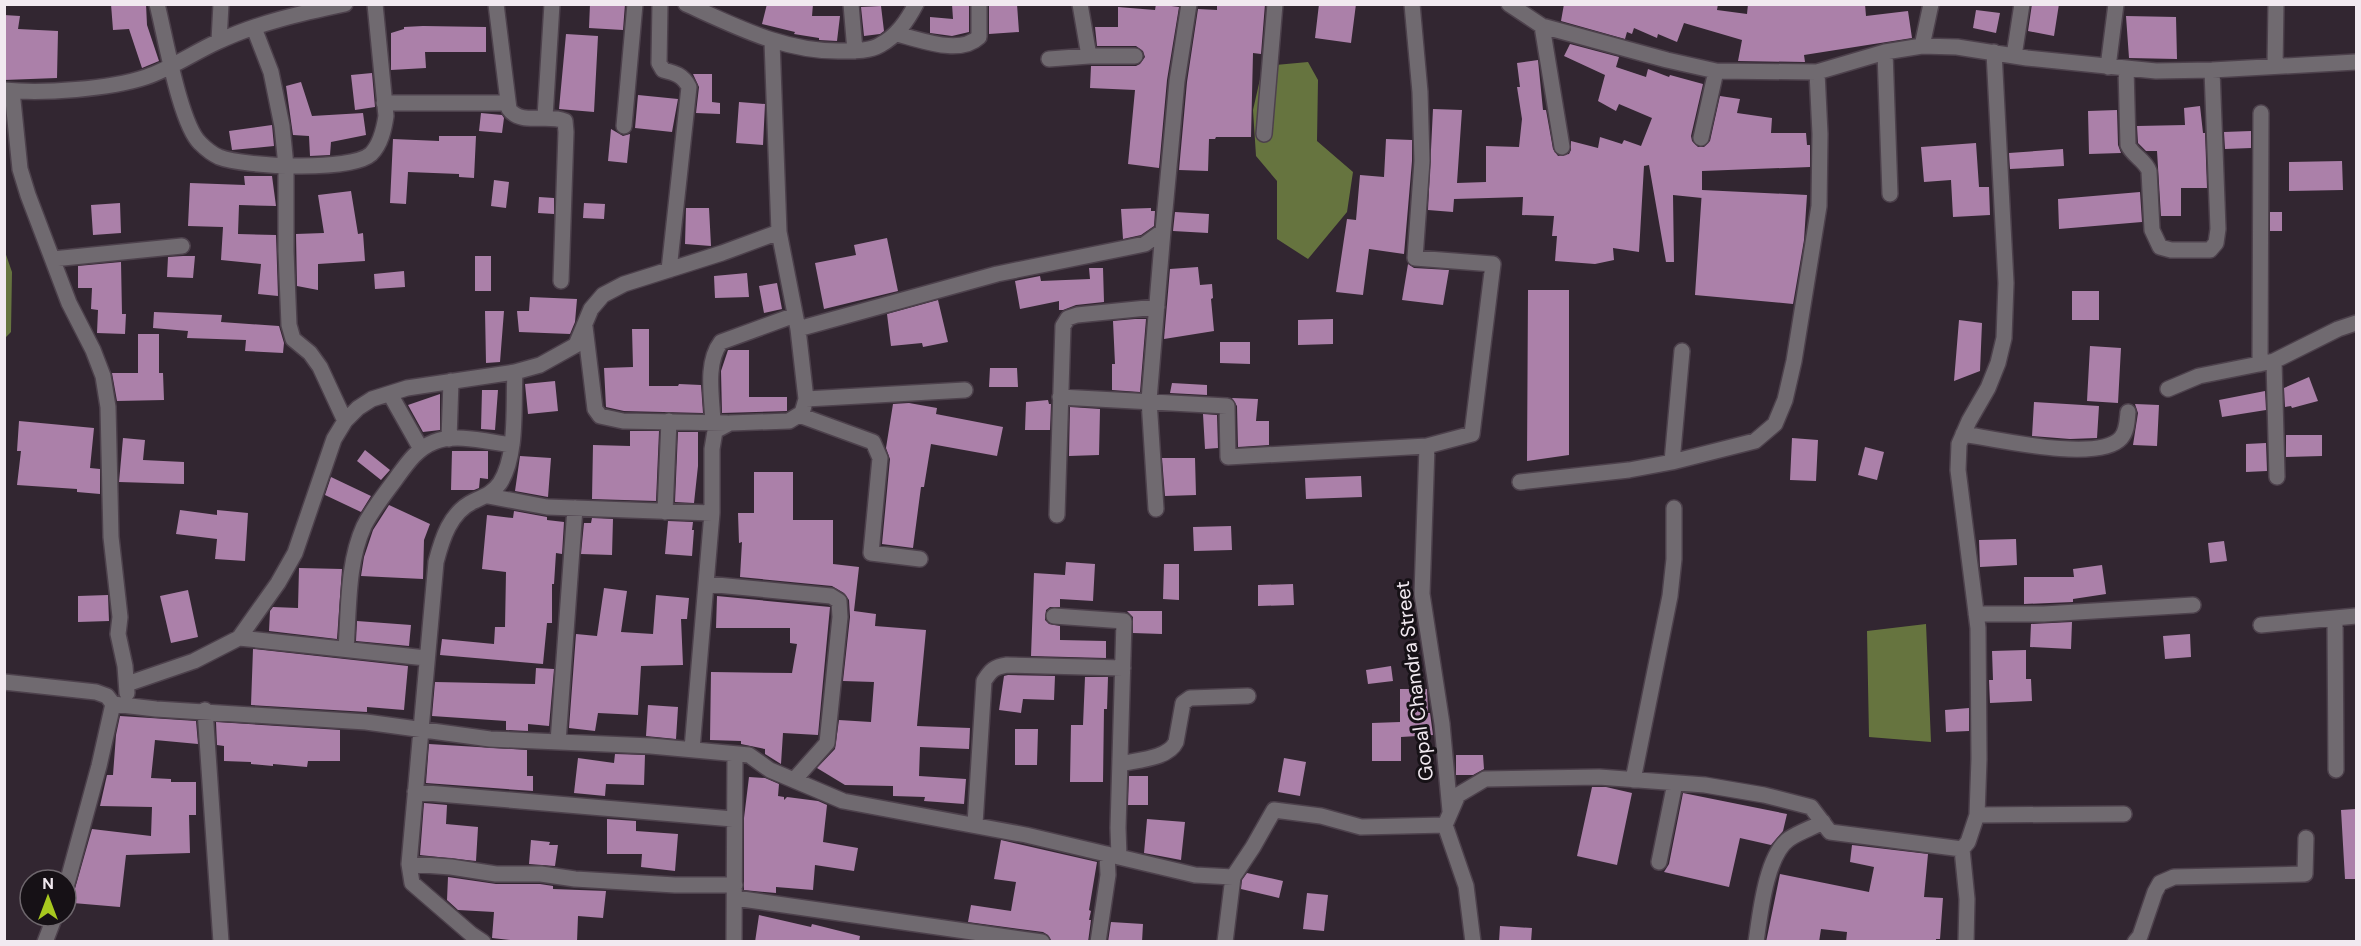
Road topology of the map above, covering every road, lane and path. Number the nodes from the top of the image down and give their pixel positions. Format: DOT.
graph roads {
  1 [pos="157,4"];
  2 [pos="221,4"];
  3 [pos="345,4"];
  4 [pos="375,4"];
  5 [pos="496,4"];
  6 [pos="552,4"];
  7 [pos="635,4"];
  8 [pos="660,4"];
  9 [pos="686,4"];
  10 [pos="851,4"];
  11 [pos="916,4"];
  12 [pos="979,4"];
  13 [pos="1080,4"];
  14 [pos="1188,4"];
  15 [pos="1275,4"];
  16 [pos="1412,4"];
  17 [pos="1509,4"];
  18 [pos="1931,4"];
  19 [pos="2022,4"];
  20 [pos="2116,4"];
  21 [pos="2276,4"];
  22 [pos="282,12"];
  23 [pos="1542,26"];
  24 [pos="254,28"];
  25 [pos="896,34"];
  26 [pos="219,41"];
  27 [pos="772,41"];
  28 [pos="1922,46"];
  29 [pos="855,51"];
  30 [pos="1885,52"];
  31 [pos="1994,52"];
  32 [pos="1089,56"];
  33 [pos="1135,56"];
  34 [pos="2014,56"];
  35 [pos="1049,59"];
  36 [pos="2356,62"];
  37 [pos="172,64"];
  38 [pos="2275,66"];
  39 [pos="2108,67"];
  40 [pos="2126,68"];
  41 [pos="2212,70"];
  42 [pos="1716,71"];
  43 [pos="1817,72"];
  44 [pos="8,90"];
  45 [pos="508,102"];
  46 [pos="384,103"];
  47 [pos="2261,113"];
  48 [pos="544,117"];
  49 [pos="624,126"];
  50 [pos="1263,134"];
  51 [pos="1701,138"];
  52 [pos="1562,147"];
  53 [pos="286,166"];
  54 [pos="1890,194"];
  55 [pos="1163,231"];
  56 [pos="779,232"];
  57 [pos="182,246"];
  58 [pos="52,259"];
  59 [pos="669,270"];
  60 [pos="561,281"];
  61 [pos="1157,307"];
  62 [pos="796,322"];
  63 [pos="2356,323"];
  64 [pos="585,324"];
  65 [pos="1682,351"];
  66 [pos="2267,363"];
  67 [pos="515,372"];
  68 [pos="451,381"];
  69 [pos="2168,389"];
  70 [pos="965,390"];
  71 [pos="390,394"];
  72 [pos="1060,398"];
  73 [pos="806,399"];
  74 [pos="1149,400"];
  75 [pos="2128,412"];
  76 [pos="799,415"];
  77 [pos="345,422"];
  78 [pos="669,422"];
  79 [pos="713,422"];
  80 [pos="730,423"];
  81 [pos="1963,434"];
  82 [pos="449,439"];
  83 [pos="512,445"];
  84 [pos="1427,446"];
  85 [pos="421,448"];
  86 [pos="1672,462"];
  87 [pos="2277,477"];
  88 [pos="1520,482"];
  89 [pos="488,496"];
  90 [pos="575,508"];
  91 [pos="1674,508"];
  92 [pos="1156,509"];
  93 [pos="665,512"];
  94 [pos="712,513"];
  95 [pos="1057,516"];
  96 [pos="920,559"];
  97 [pos="706,584"];
  98 [pos="2193,605"];
  99 [pos="1976,614"];
  100 [pos="1054,616"];
  101 [pos="2356,616"];
  102 [pos="2335,618"];
  103 [pos="2261,625"];
  104 [pos="239,638"];
  105 [pos="346,650"];
  106 [pos="426,658"];
  107 [pos="1123,668"];
  108 [pos="4,682"];
  109 [pos="127,684"];
  110 [pos="1248,696"];
  111 [pos="120,704"];
  112 [pos="206,710"];
  113 [pos="421,728"];
  114 [pos="558,742"];
  115 [pos="692,749"];
  116 [pos="735,754"];
  117 [pos="1120,764"];
  118 [pos="2336,770"];
  119 [pos="794,780"];
  120 [pos="1633,780"];
  121 [pos="1675,783"];
  122 [pos="415,792"];
  123 [pos="2124,814"];
  124 [pos="1977,815"];
  125 [pos="733,819"];
  126 [pos="1447,820"];
  127 [pos="1823,822"];
  128 [pos="975,824"];
  129 [pos="2306,838"];
  130 [pos="1962,849"];
  131 [pos="1113,855"];
  132 [pos="1659,862"];
  133 [pos="410,864"];
  134 [pos="71,868"];
  135 [pos="1233,877"];
  136 [pos="735,891"];
  137 [pos="221,942"];
  138 [pos="483,942"];
  139 [pos="734,942"];
  140 [pos="1042,942"];
  141 [pos="1098,942"];
  142 [pos="1225,942"];
  143 [pos="1473,942"];
  144 [pos="1756,942"];
  145 [pos="1966,942"];
  146 [pos="2135,942"];
  1 -- 37 [label="street"];
  2 -- 26 [label="street"];
  3 -- 22 [label="street"];
  4 -- 46 [label="street"];
  5 -- 45 [label="street"];
  6 -- 48 [label="street"];
  7 -- 49 [label="street"];
  8 -- 59 [label="street"];
  9 -- 27 [label="street"];
  10 -- 29 [label="street"];
  11 -- 25 [label="street"];
  12 -- 25 [label="street"];
  13 -- 32 [label="street"];
  14 -- 55 [label="street"];
  15 -- 50 [label="street"];
  16 -- 84 [label="street"];
  17 -- 23 [label="street"];
  18 -- 28 [label="street"];
  19 -- 34 [label="street"];
  20 -- 39 [label="street"];
  21 -- 38 [label="street"];
  22 -- 24 [label="street"];
  23 -- 42 [label="street"];
  23 -- 52 [label="street"];
  24 -- 26 [label="street"];
  24 -- 53 [label="street"];
  25 -- 29 [label="street"];
  26 -- 37 [label="street"];
  27 -- 29 [label="street"];
  27 -- 56 [label="street"];
  28 -- 30 [label="street"];
  28 -- 31 [label="street"];
  30 -- 43 [label="street"];
  30 -- 54 [label="street"];
  31 -- 34 [label="street"];
  31 -- 81 [label="street"];
  32 -- 33 [label="street"];
  32 -- 35 [label="street"];
  34 -- 39 [label="street"];
  36 -- 38 [label="street"];
  37 -- 44 [label="street"];
  37 -- 53 [label="street"];
  38 -- 41 [label="street"];
  39 -- 40 [label="street"];
  40 -- 41 [label="street"];
  40 -- 41 [label="street"];
  42 -- 43 [label="street"];
  42 -- 51 [label="street"];
  43 -- 86 [label="street"];
  44 -- 58 [label="street"];
  45 -- 46 [label="street"];
  45 -- 48 [label="street"];
  46 -- 53 [label="street"];
  47 -- 66 [label="street"];
  48 -- 60 [label="street"];
  53 -- 77 [label="street"];
  55 -- 61 [label="street"];
  55 -- 62 [label="street"];
  56 -- 59 [label="street"];
  56 -- 62 [label="street"];
  57 -- 58 [label="street"];
  58 -- 109 [label="street"];
  59 -- 64 [label="street"];
  61 -- 72 [label="street"];
  61 -- 74 [label="street"];
  62 -- 73 [label="street"];
  62 -- 79 [label="street"];
  63 -- 66 [label="street"];
  64 -- 67 [label="street"];
  64 -- 78 [label="street"];
  65 -- 86 [label="street"];
  66 -- 69 [label="street"];
  66 -- 87 [label="street"];
  67 -- 68 [label="street"];
  67 -- 83 [label="street"];
  68 -- 71 [label="street"];
  68 -- 82 [label="street"];
  70 -- 73 [label="street"];
  71 -- 77 [label="street"];
  71 -- 85 [label="street"];
  72 -- 74 [label="street"];
  72 -- 95 [label="street"];
  73 -- 76 [label="street"];
  74 -- 84 [label="street"];
  74 -- 92 [label="street"];
  75 -- 81 [label="street"];
  76 -- 80 [label="street"];
  76 -- 96 [label="street"];
  77 -- 104 [label="street"];
  78 -- 79 [label="street"];
  78 -- 93 [label="street"];
  79 -- 80 [label="street"];
  80 -- 94 [label="street"];
  81 -- 99 [label="street"];
  82 -- 83 [label="street"];
  82 -- 85 [label="street"];
  83 -- 89 [label="street"];
  84 -- 126 [label="street, Gopal Chandra Street"];
  85 -- 105 [label="street"];
  86 -- 88 [label="street"];
  89 -- 90 [label="street"];
  89 -- 106 [label="street"];
  90 -- 93 [label="street"];
  90 -- 114 [label="street"];
  91 -- 120 [label="street"];
  93 -- 94 [label="street"];
  94 -- 97 [label="street"];
  97 -- 115 [label="street"];
  97 -- 119 [label="street"];
  98 -- 99 [label="street"];
  99 -- 124 [label="street"];
  100 -- 107 [label="street"];
  101 -- 102 [label="street"];
  102 -- 103 [label="street"];
  102 -- 118 [label="street"];
  104 -- 105 [label="street"];
  104 -- 109 [label="street"];
  105 -- 106 [label="street"];
  106 -- 113 [label="street"];
  107 -- 117 [label="street"];
  107 -- 128 [label="street"];
  108 -- 111 [label="street"];
  109 -- 111 [label="street"];
  110 -- 117 [label="street"];
  111 -- 112 [label="street"];
  111 -- 134 [label="street"];
  112 -- 113 [label="street"];
  112 -- 137 [label="street"];
  113 -- 114 [label="street"];
  113 -- 122 [label="street"];
  114 -- 115 [label="street"];
  115 -- 116 [label="street"];
  116 -- 119 [label="street"];
  116 -- 125 [label="street"];
  117 -- 131 [label="street"];
  119 -- 128 [label="street"];
  120 -- 121 [label="street"];
  120 -- 126 [label="street"];
  121 -- 127 [label="street"];
  121 -- 132 [label="street"];
  122 -- 125 [label="street"];
  122 -- 133 [label="street"];
  123 -- 124 [label="street"];
  124 -- 130 [label="street"];
  125 -- 136 [label="street"];
  126 -- 135 [label="street"];
  126 -- 143 [label="street, Gopal Chandra Street"];
  127 -- 130 [label="street"];
  127 -- 144 [label="street"];
  128 -- 131 [label="street"];
  129 -- 146 [label="street"];
  130 -- 145 [label="street"];
  131 -- 135 [label="street"];
  131 -- 141 [label="street"];
  133 -- 136 [label="street"];
  133 -- 138 [label="street"];
  135 -- 142 [label="street"];
  136 -- 139 [label="street"];
  136 -- 140 [label="street"];
}
